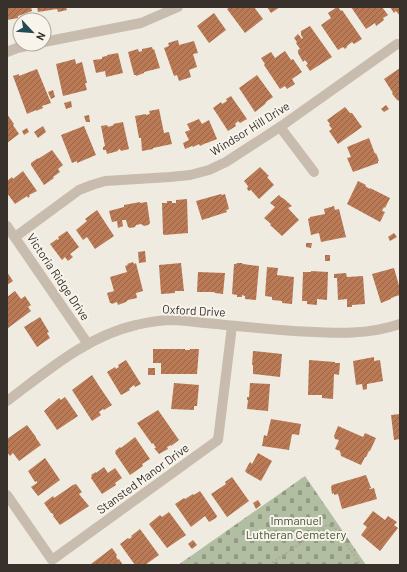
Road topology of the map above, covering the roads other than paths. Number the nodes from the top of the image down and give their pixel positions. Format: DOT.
graph roads {
  1 [pos="178,7"];
  2 [pos="52,40"];
  3 [pos="400,44"];
  4 [pos="280,127"];
  5 [pos="314,172"];
  6 [pos="7,226"];
  7 [pos="15,237"];
  8 [pos="400,324"];
  9 [pos="232,326"];
  10 [pos="88,344"];
  11 [pos="7,401"];
  12 [pos="7,495"];
  1 -- 2 [label="street"];
  3 -- 4 [label="street, Windsor Hill Drive"];
  4 -- 5 [label="street"];
  4 -- 7 [label="street, Windsor Hill Drive"];
  6 -- 7 [label="street, Victoria Ridge Drive"];
  7 -- 10 [label="street, Victoria Ridge Drive"];
  8 -- 9 [label="street, Oxford Drive"];
  9 -- 10 [label="street, Oxford Drive"];
  9 -- 12 [label="street, Stansted Manor Drive"];
  10 -- 11 [label="street, Oxford Drive"];
}
